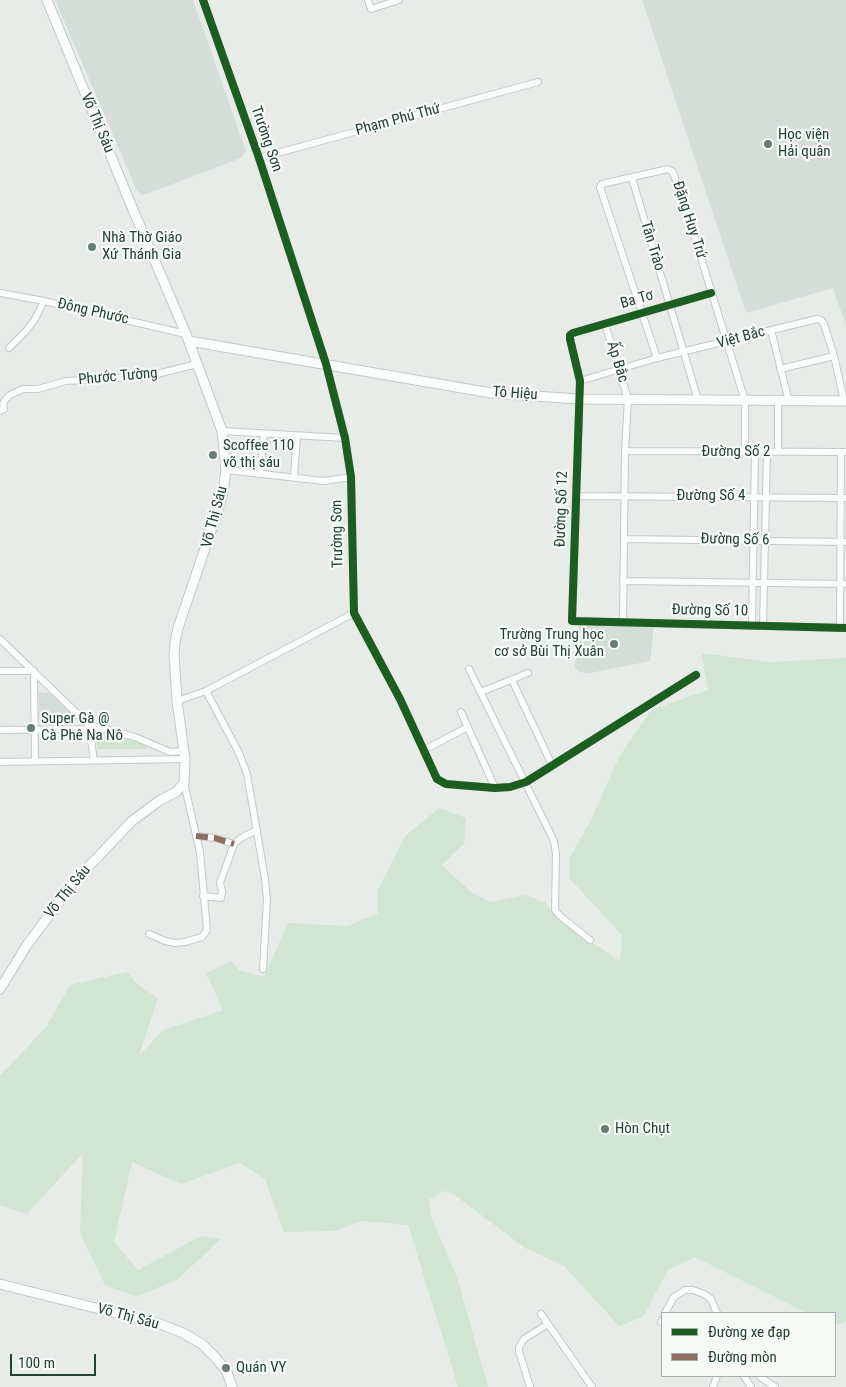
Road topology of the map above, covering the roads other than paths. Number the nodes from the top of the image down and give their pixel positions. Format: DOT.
graph roads {
  1 [pos="47,0"];
  2 [pos="203,0"];
  3 [pos="368,0"];
  4 [pos="399,0"];
  5 [pos="538,82"];
  6 [pos="259,158"];
  7 [pos="632,178"];
  8 [pos="0,293"];
  9 [pos="711,293"];
  10 [pos="44,301"];
  11 [pos="670,305"];
  12 [pos="643,313"];
  13 [pos="605,324"];
  14 [pos="771,330"];
  15 [pos="570,335"];
  16 [pos="187,337"];
  17 [pos="728,342"];
  18 [pos="9,348"];
  19 [pos="684,352"];
  20 [pos="834,356"];
  21 [pos="657,358"];
  22 [pos="198,364"];
  23 [pos="326,364"];
  24 [pos="619,369"];
  25 [pos="780,369"];
  26 [pos="580,380"];
  27 [pos="579,399"];
  28 [pos="628,399"];
  29 [pos="698,400"];
  30 [pos="745,401"];
  31 [pos="845,401"];
  32 [pos="778,402"];
  33 [pos="789,402"];
  34 [pos="0,411"];
  35 [pos="222,431"];
  36 [pos="264,434"];
  37 [pos="297,436"];
  38 [pos="344,438"];
  39 [pos="625,451"];
  40 [pos="745,452"];
  41 [pos="755,452"];
  42 [pos="767,452"];
  43 [pos="778,452"];
  44 [pos="844,452"];
  45 [pos="226,470"];
  46 [pos="260,474"];
  47 [pos="294,477"];
  48 [pos="351,477"];
  49 [pos="576,496"];
  50 [pos="625,496"];
  51 [pos="754,496"];
  52 [pos="766,497"];
  53 [pos="843,498"];
  54 [pos="624,539"];
  55 [pos="754,541"];
  56 [pos="765,541"];
  57 [pos="843,542"];
  58 [pos="623,582"];
  59 [pos="753,583"];
  60 [pos="764,583"];
  61 [pos="843,584"];
  62 [pos="354,613"];
  63 [pos="572,621"];
  64 [pos="623,622"];
  65 [pos="752,625"];
  66 [pos="763,626"];
  67 [pos="843,628"];
  68 [pos="0,639"];
  69 [pos="469,670"];
  70 [pos="0,671"];
  71 [pos="34,671"];
  72 [pos="528,673"];
  73 [pos="696,675"];
  74 [pos="512,680"];
  75 [pos="206,691"];
  76 [pos="481,692"];
  77 [pos="177,701"];
  78 [pos="461,712"];
  79 [pos="89,727"];
  80 [pos="468,727"];
  81 [pos="0,728"];
  82 [pos="35,730"];
  83 [pos="424,750"];
  84 [pos="184,755"];
  85 [pos="94,760"];
  86 [pos="35,761"];
  87 [pos="0,762"];
  88 [pos="552,766"];
  89 [pos="526,782"];
  90 [pos="184,783"];
  91 [pos="495,788"];
  92 [pos="257,830"];
  93 [pos="196,836"];
  94 [pos="234,844"];
  95 [pos="204,896"];
  96 [pos="149,934"];
  97 [pos="590,940"];
  98 [pos="263,969"];
  99 [pos="0,989"];
  100 [pos="0,1284"];
  101 [pos="666,1312"];
  102 [pos="717,1312"];
  103 [pos="541,1314"];
  104 [pos="548,1324"];
  105 [pos="760,1377"];
  106 [pos="232,1387"];
  107 [pos="530,1387"];
  108 [pos="592,1387"];
  109 [pos="775,1387"];
  1 -- 16 [label="main road, Võ Thị Sáu"];
  2 -- 6 [label="street, Trường Sơn"];
  3 -- 4 [label="street"];
  5 -- 6 [label="street, Phạm Phú Thứ"];
  6 -- 23 [label="street, Trường Sơn"];
  7 -- 9 [label="street, Đặng Huy Trứ"];
  7 -- 11 [label="street, Tân Trào"];
  7 -- 12 [label="street, Đặng Huy Trứ"];
  8 -- 10 [label="street, Đông Phước"];
  9 -- 11 [label="street, Ba Tơ"];
  9 -- 17 [label="street, Đặng Huy Trứ"];
  10 -- 16 [label="street, Đông Phước"];
  10 -- 18 [label="street"];
  11 -- 12 [label="street, Ba Tơ"];
  11 -- 19 [label="street, Tân Trào"];
  12 -- 13 [label="street, Ba Tơ"];
  12 -- 21 [label="street, Đặng Huy Trứ"];
  13 -- 15 [label="street, Ba Tơ"];
  13 -- 24 [label="street, Ấp Bắc"];
  14 -- 17 [label="street, Việt Bắc"];
  14 -- 20 [label="street, Việt Bắc"];
  14 -- 25 [label="street"];
  15 -- 26 [label="street, Đường Số 12"];
  16 -- 22 [label="main road, Võ Thị Sáu"];
  16 -- 23 [label="main road, Tô Hiệu"];
  17 -- 19 [label="street, Việt Bắc"];
  17 -- 30 [label="street, Đặng Huy Trứ"];
  19 -- 21 [label="street, Việt Bắc"];
  19 -- 29 [label="street, Tân Trào"];
  20 -- 25 [label="street"];
  20 -- 31 [label="street, Việt Bắc"];
  21 -- 24 [label="street, Việt Bắc"];
  22 -- 34 [label="street, Phước Tường"];
  22 -- 35 [label="main road, Võ Thị Sáu"];
  23 -- 27 [label="main road, Tô Hiệu"];
  23 -- 38 [label="street, Trường Sơn"];
  24 -- 26 [label="street, Việt Bắc"];
  24 -- 28 [label="street, Ấp Bắc"];
  25 -- 33 [label="street"];
  26 -- 27 [label="street, Đường Số 12"];
  27 -- 28 [label="main road, Tô Hiệu"];
  27 -- 49 [label="street, Đường Số 12"];
  28 -- 29 [label="main road, Tô Hiệu"];
  28 -- 39 [label="street"];
  29 -- 30 [label="main road, Tô Hiệu"];
  30 -- 32 [label="main road, Tô Hiệu"];
  30 -- 40 [label="street, Đặng Huy Trứ"];
  31 -- 33 [label="main road, Tô Hiệu"];
  32 -- 33 [label="main road, Tô Hiệu"];
  32 -- 43 [label="street"];
  35 -- 36 [label="street"];
  35 -- 45 [label="main road, Võ Thị Sáu"];
  36 -- 37 [label="street"];
  36 -- 46 [label="street"];
  37 -- 38 [label="street"];
  37 -- 47 [label="street"];
  38 -- 48 [label="street, Trường Sơn"];
  39 -- 40 [label="street, Đường Số 2"];
  39 -- 50 [label="street"];
  40 -- 41 [label="street, Đường Số 2"];
  41 -- 42 [label="street, Đường Số 2"];
  41 -- 51 [label="street"];
  42 -- 43 [label="street, Đường Số 2"];
  42 -- 52 [label="street"];
  43 -- 44 [label="street, Đường Số 2"];
  44 -- 53 [label="street"];
  45 -- 46 [label="street"];
  45 -- 77 [label="main road, Võ Thị Sáu"];
  46 -- 47 [label="street"];
  47 -- 48 [label="street"];
  48 -- 62 [label="street, Trường Sơn"];
  49 -- 50 [label="street, Đường Số 4"];
  49 -- 63 [label="street, Đường Số 12"];
  50 -- 51 [label="street, Đường Số 4"];
  50 -- 54 [label="street"];
  51 -- 52 [label="street, Đường Số 4"];
  51 -- 55 [label="street"];
  52 -- 53 [label="street, Đường Số 4"];
  52 -- 56 [label="street"];
  53 -- 57 [label="street"];
  54 -- 55 [label="street, Đường Số 6"];
  54 -- 58 [label="street"];
  55 -- 56 [label="street, Đường Số 6"];
  55 -- 59 [label="street"];
  56 -- 57 [label="street, Đường Số 6"];
  56 -- 60 [label="street"];
  57 -- 61 [label="street"];
  58 -- 59 [label="street"];
  58 -- 64 [label="street"];
  59 -- 60 [label="street"];
  59 -- 65 [label="street"];
  60 -- 61 [label="street"];
  60 -- 66 [label="street"];
  61 -- 67 [label="street"];
  62 -- 75 [label="street"];
  62 -- 83 [label="street, Trường Sơn"];
  63 -- 64 [label="street, Đường Số 10"];
  64 -- 65 [label="street, Đường Số 10"];
  65 -- 66 [label="street, Đường Số 10"];
  66 -- 67 [label="street, Đường Số 10"];
  68 -- 71 [label="street"];
  69 -- 76 [label="street"];
  70 -- 71 [label="street"];
  71 -- 79 [label="street"];
  71 -- 82 [label="street"];
  72 -- 74 [label="street"];
  73 -- 88 [label="street, Trường Sơn"];
  74 -- 76 [label="street"];
  74 -- 88 [label="street"];
  75 -- 77 [label="street"];
  75 -- 92 [label="street"];
  76 -- 89 [label="street"];
  77 -- 84 [label="main road, Võ Thị Sáu"];
  78 -- 80 [label="street"];
  79 -- 82 [label="street"];
  79 -- 84 [label="street"];
  79 -- 85 [label="street"];
  80 -- 83 [label="street"];
  80 -- 91 [label="street"];
  81 -- 82 [label="street"];
  82 -- 86 [label="street"];
  83 -- 91 [label="street, Trường Sơn"];
  84 -- 85 [label="street"];
  84 -- 90 [label="main road, Võ Thị Sáu"];
  85 -- 86 [label="street"];
  86 -- 87 [label="street"];
  88 -- 89 [label="street, Trường Sơn"];
  89 -- 91 [label="street, Trường Sơn"];
  89 -- 97 [label="street"];
  90 -- 93 [label="street"];
  90 -- 99 [label="main road, Võ Thị Sáu"];
  92 -- 94 [label="street"];
  92 -- 98 [label="street"];
  93 -- 94 [label="street"];
  93 -- 95 [label="street"];
  94 -- 95 [label="street"];
  95 -- 96 [label="street"];
  100 -- 106 [label="main road, Võ Thị Sáu"];
  101 -- 102 [label="street"];
  103 -- 104 [label="street"];
  104 -- 107 [label="street"];
  104 -- 108 [label="street"];
  105 -- 109 [label="street"];
}
